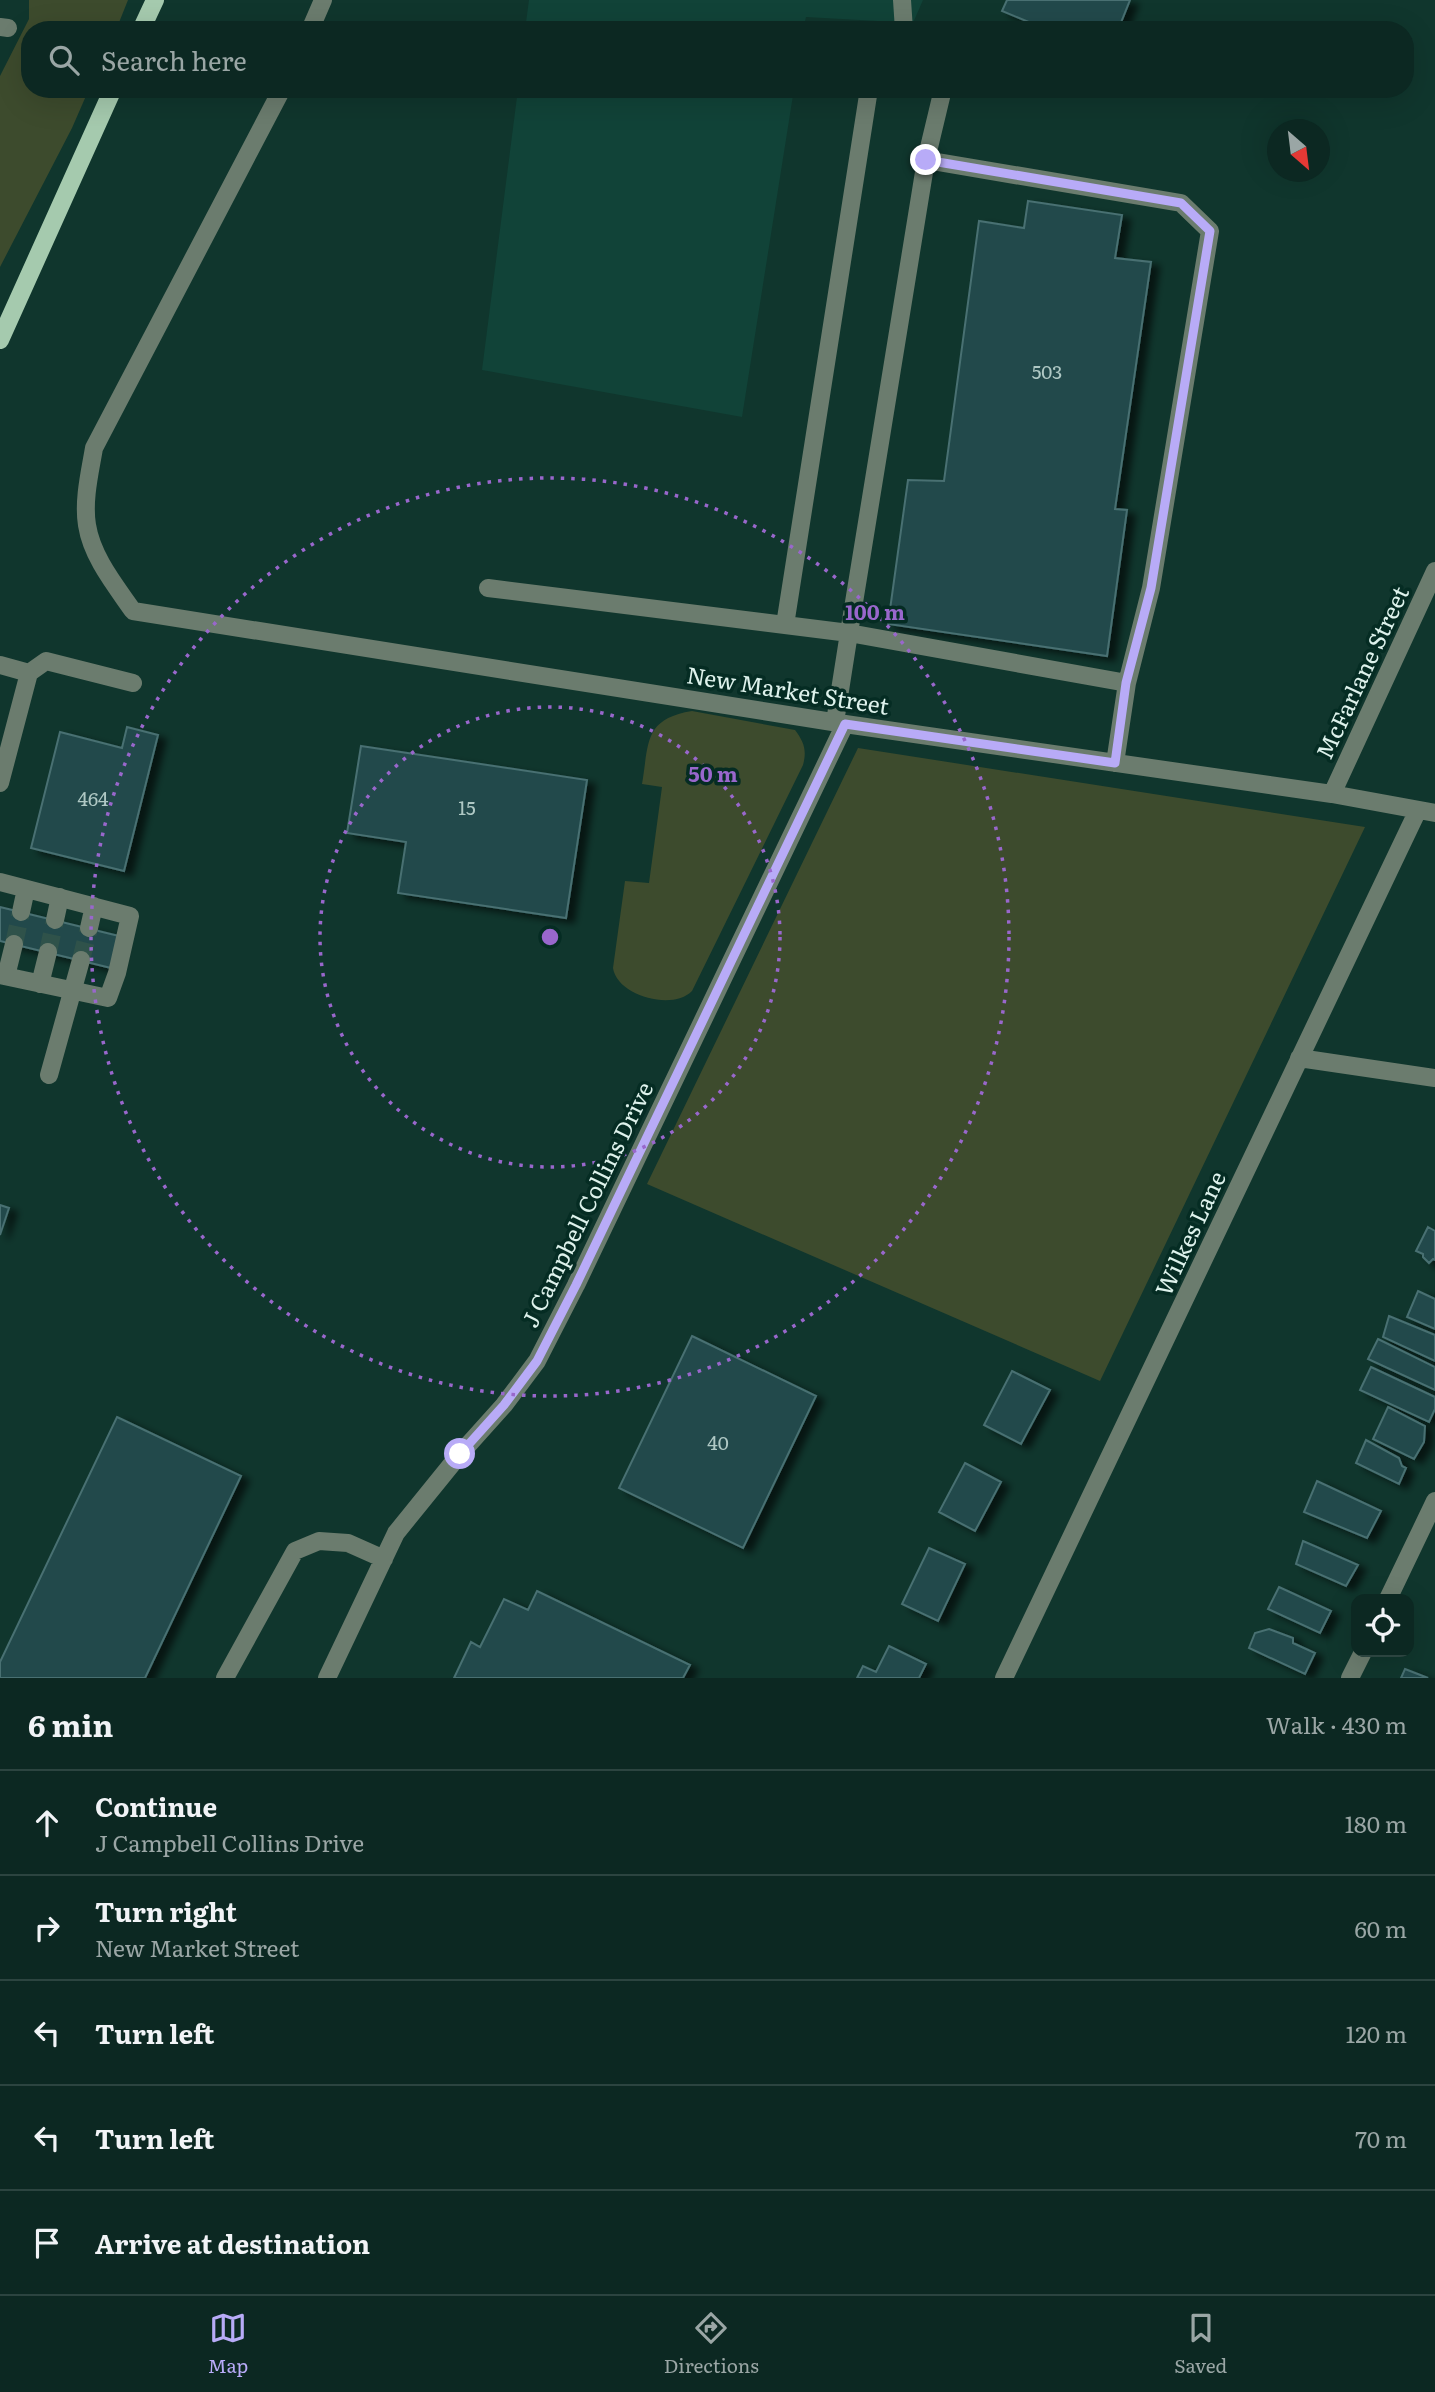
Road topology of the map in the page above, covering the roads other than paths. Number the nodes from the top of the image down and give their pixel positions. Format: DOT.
graph roads {
  1 [pos="148,0"];
  2 [pos="155,0"];
  3 [pos="323,0"];
  4 [pos="902,0"];
  5 [pos="142,21"];
  6 [pos="144,21"];
  7 [pos="314,21"];
  8 [pos="903,21"];
  9 [pos="109,98"];
  10 [pos="277,98"];
  11 [pos="868,98"];
  12 [pos="941,98"];
  13 [pos="926,160"];
  14 [pos="0,340"];
  15 [pos="1435,570"];
  16 [pos="488,588"];
  17 [pos="785,625"];
  18 [pos="849,633"];
  19 [pos="0,665"];
  20 [pos="29,673"];
  21 [pos="133,683"];
  22 [pos="1126,683"];
  23 [pos="840,723"];
  24 [pos="1115,763"];
  25 [pos="1,778"];
  26 [pos="1332,794"];
  27 [pos="1427,811"];
  28 [pos="0,882"];
  29 [pos="26,889"];
  30 [pos="60,897"];
  31 [pos="94,906"];
  32 [pos="21,912"];
  33 [pos="55,920"];
  34 [pos="89,928"];
  35 [pos="14,944"];
  36 [pos="47,952"];
  37 [pos="81,960"];
  38 [pos="3,976"];
  39 [pos="40,984"];
  40 [pos="74,991"];
  41 [pos="1299,1058"];
  42 [pos="50,1075"];
  43 [pos="1435,1078"];
  44 [pos="1435,1501"];
  45 [pos="384,1559"];
  46 [pos="1390,1594"];
  47 [pos="1360,1657"];
  48 [pos="225,1678"];
  49 [pos="327,1678"];
  50 [pos="1004,1678"];
  51 [pos="1350,1678"];
  1 -- 5 [label="main road"];
  2 -- 6 [label="main road"];
  3 -- 7 [label="street"];
  4 -- 8 [label="street"];
  9 -- 14 [label="main road"];
  10 -- 23 [label="street, New Market Street"];
  11 -- 17 [label="street"];
  12 -- 13 [label="street, J Campbell Collins Drive"];
  13 -- 18 [label="street, J Campbell Collins Drive"];
  13 -- 22 [label="street"];
  15 -- 26 [label="street, McFarlane Street"];
  16 -- 17 [label="street"];
  17 -- 18 [label="street"];
  18 -- 22 [label="street"];
  18 -- 23 [label="street, J Campbell Collins Drive"];
  19 -- 20 [label="street"];
  20 -- 21 [label="street"];
  20 -- 25 [label="street"];
  22 -- 24 [label="street"];
  23 -- 24 [label="street, New Market Street"];
  23 -- 45 [label="street, J Campbell Collins Drive"];
  24 -- 26 [label="street, New Market Street"];
  26 -- 27 [label="street, New Market Street"];
  27 -- 41 [label="street, Wilkes Lane"];
  28 -- 29 [label="street"];
  29 -- 30 [label="street"];
  29 -- 32 [label="street"];
  30 -- 31 [label="street"];
  30 -- 33 [label="street"];
  31 -- 34 [label="street"];
  31 -- 40 [label="street"];
  35 -- 38 [label="street"];
  36 -- 39 [label="street"];
  37 -- 40 [label="street"];
  38 -- 39 [label="street"];
  39 -- 40 [label="street"];
  40 -- 42 [label="street"];
  41 -- 43 [label="street"];
  41 -- 50 [label="street, Wilkes Lane"];
  44 -- 46 [label="street"];
  45 -- 48 [label="street"];
  45 -- 49 [label="street, J Campbell Collins Drive"];
  47 -- 51 [label="street"];
}
